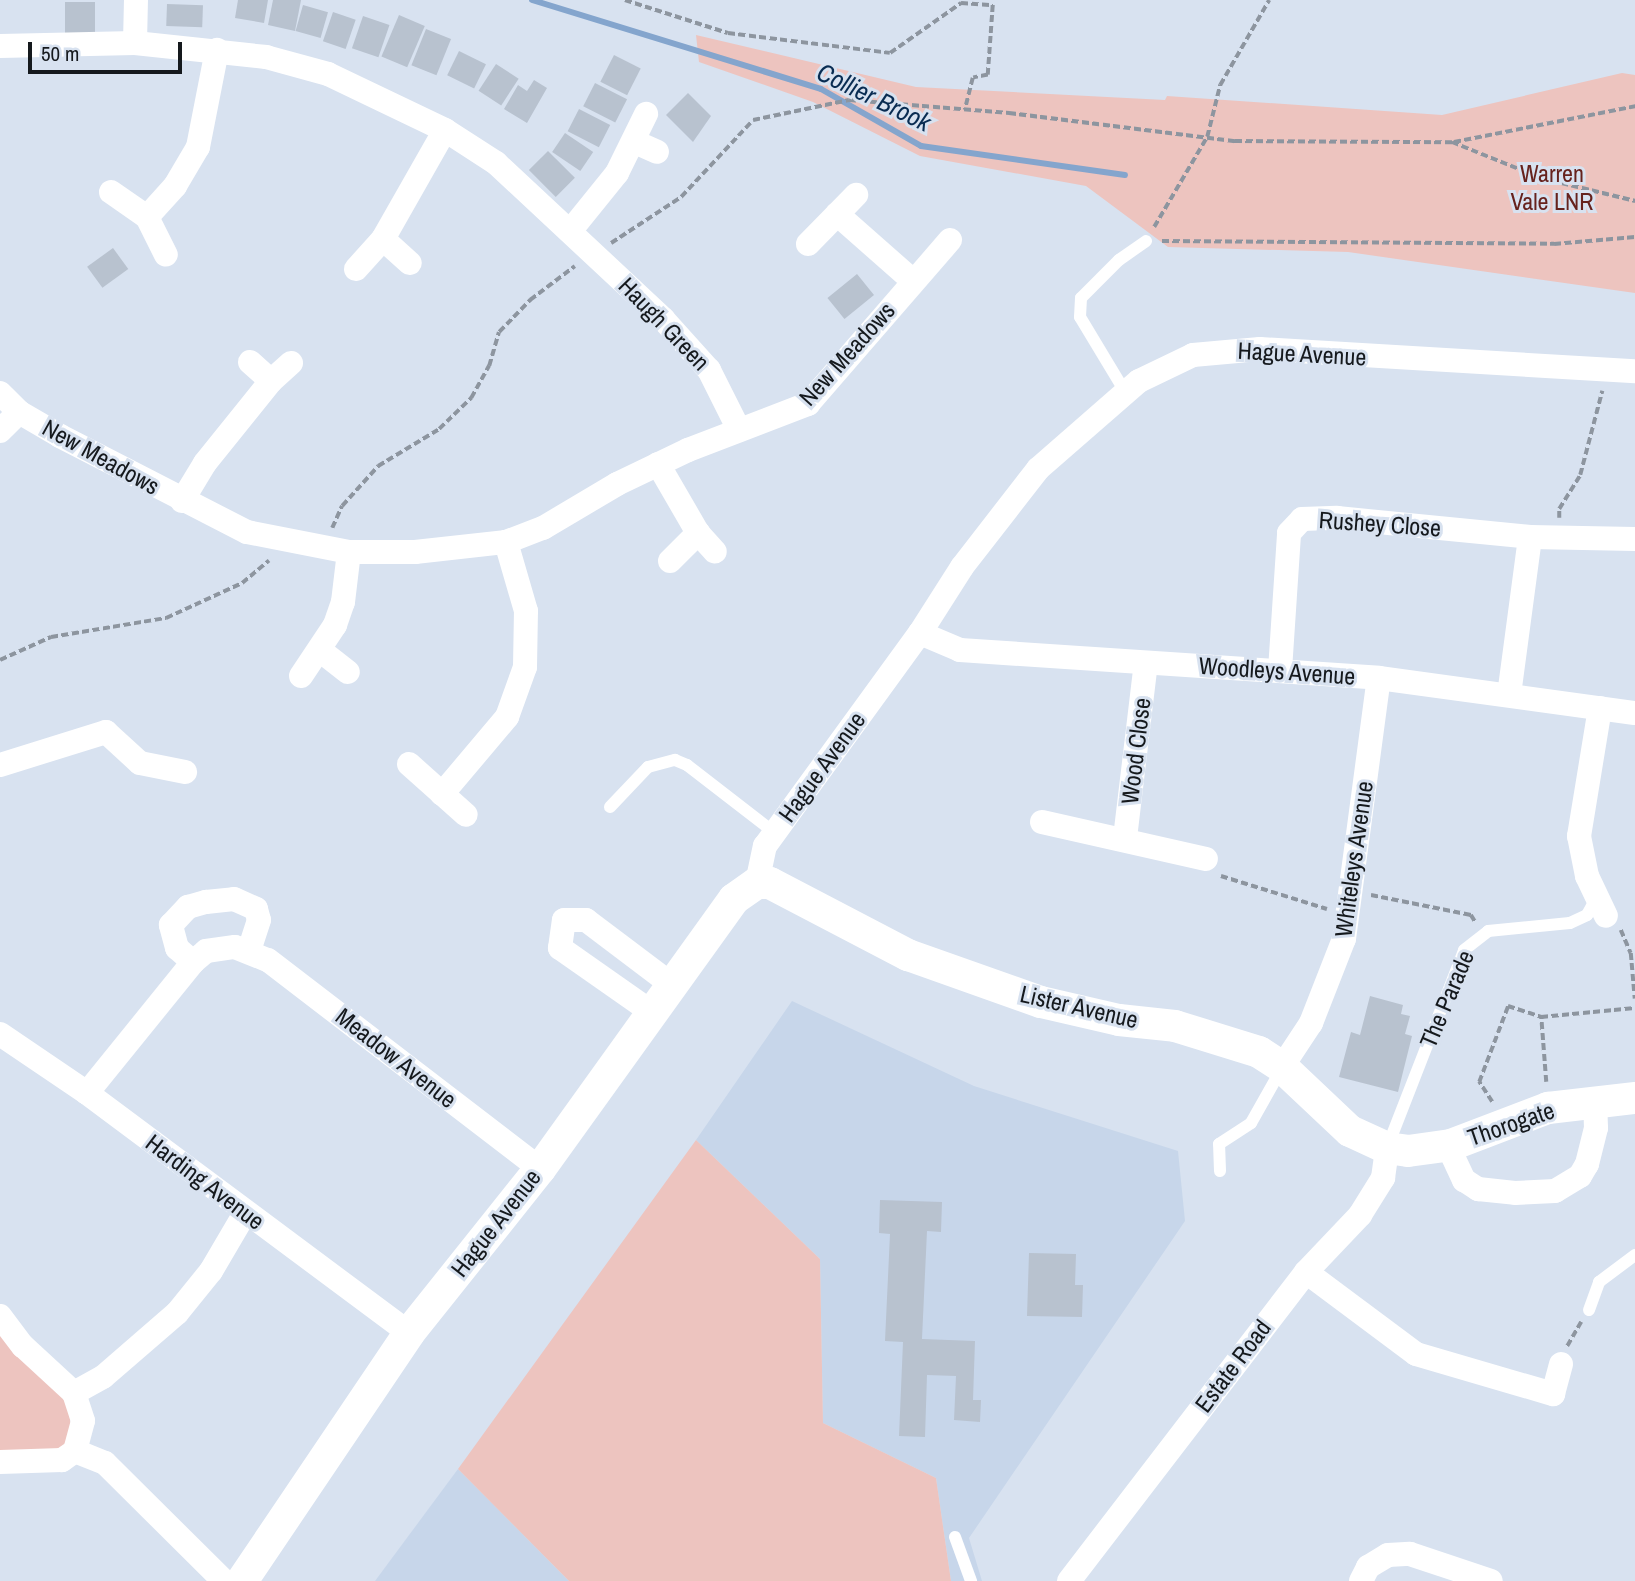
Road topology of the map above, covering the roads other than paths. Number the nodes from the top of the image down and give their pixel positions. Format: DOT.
graph roads {
  1 [pos="136,0"];
  2 [pos="135,43"];
  3 [pos="0,46"];
  4 [pos="218,50"];
  5 [pos="646,114"];
  6 [pos="445,130"];
  7 [pos="111,192"];
  8 [pos="856,195"];
  9 [pos="837,215"];
  10 [pos="147,217"];
  11 [pos="570,230"];
  12 [pos="383,239"];
  13 [pos="950,240"];
  14 [pos="1146,241"];
  15 [pos="808,244"];
  16 [pos="166,256"];
  17 [pos="410,263"];
  18 [pos="356,269"];
  19 [pos="913,281"];
  20 [pos="250,362"];
  21 [pos="291,363"];
  22 [pos="1635,371"];
  23 [pos="271,381"];
  24 [pos="1124,390"];
  25 [pos="0,393"];
  26 [pos="19,412"];
  27 [pos="739,430"];
  28 [pos="0,431"];
  29 [pos="658,464"];
  30 [pos="183,501"];
  31 [pos="698,533"];
  32 [pos="1530,537"];
  33 [pos="1635,539"];
  34 [pos="506,542"];
  35 [pos="349,552"];
  36 [pos="715,552"];
  37 [pos="670,561"];
  38 [pos="920,634"];
  39 [pos="321,650"];
  40 [pos="1146,663"];
  41 [pos="1280,670"];
  42 [pos="348,672"];
  43 [pos="301,676"];
  44 [pos="1379,678"];
  45 [pos="1509,695"];
  46 [pos="1600,708"];
  47 [pos="1635,713"];
  48 [pos="409,764"];
  49 [pos="0,765"];
  50 [pos="185,772"];
  51 [pos="442,794"];
  52 [pos="611,807"];
  53 [pos="466,816"];
  54 [pos="1042,822"];
  55 [pos="775,832"];
  56 [pos="1125,838"];
  57 [pos="1206,859"];
  58 [pos="757,883"];
  59 [pos="1601,907"];
  60 [pos="249,951"];
  61 [pos="193,962"];
  62 [pos="671,984"];
  63 [pos="650,1012"];
  64 [pos="0,1034"];
  65 [pos="1282,1068"];
  66 [pos="87,1093"];
  67 [pos="1635,1098"];
  68 [pos="1595,1103"];
  69 [pos="1448,1146"];
  70 [pos="1387,1148"];
  71 [pos="540,1169"];
  72 [pos="1220,1171"];
  73 [pos="245,1213"];
  74 [pos="1635,1255"];
  75 [pos="1306,1272"];
  76 [pos="1589,1310"];
  77 [pos="0,1316"];
  78 [pos="409,1333"];
  79 [pos="1561,1364"];
  80 [pos="74,1393"];
  81 [pos="75,1451"];
  82 [pos="0,1462"];
  83 [pos="955,1537"];
  84 [pos="225,1581"];
  85 [pos="242,1581"];
  86 [pos="971,1581"];
  87 [pos="1069,1581"];
  88 [pos="1361,1581"];
  89 [pos="1491,1581"];
  1 -- 2 [label="street"];
  2 -- 3 [label="street, Haugh Green"];
  2 -- 4 [label="street, Haugh Green"];
  4 -- 6 [label="street, Haugh Green"];
  4 -- 10 [label="street"];
  5 -- 11 [label="street"];
  6 -- 11 [label="street, Haugh Green"];
  6 -- 12 [label="street"];
  7 -- 10 [label="street"];
  8 -- 9 [label="street"];
  9 -- 15 [label="street"];
  9 -- 19 [label="street, New Meadows"];
  10 -- 16 [label="street"];
  11 -- 27 [label="street, Haugh Green"];
  12 -- 17 [label="street"];
  12 -- 18 [label="street"];
  13 -- 19 [label="street, New Meadows"];
  14 -- 24 [label="lane"];
  19 -- 27 [label="street, New Meadows"];
  20 -- 23 [label="street"];
  21 -- 23 [label="street, New Meadows"];
  22 -- 24 [label="street, Hague Avenue"];
  23 -- 30 [label="street, New Meadows"];
  24 -- 38 [label="street, Hague Avenue"];
  25 -- 26 [label="street, New Meadows"];
  26 -- 28 [label="street, New Meadows"];
  26 -- 30 [label="street, New Meadows"];
  27 -- 29 [label="street, New Meadows"];
  29 -- 31 [label="street"];
  29 -- 34 [label="street, New Meadows"];
  30 -- 35 [label="street, New Meadows"];
  31 -- 36 [label="street"];
  31 -- 37 [label="street"];
  32 -- 33 [label="street, Rushey Close"];
  32 -- 41 [label="street, Rushey Close"];
  32 -- 45 [label="street"];
  34 -- 35 [label="street, New Meadows"];
  34 -- 51 [label="street"];
  35 -- 39 [label="street"];
  38 -- 40 [label="street, Woodleys Avenue"];
  38 -- 55 [label="street, Hague Avenue"];
  39 -- 42 [label="street"];
  39 -- 43 [label="street"];
  40 -- 41 [label="street, Woodleys Avenue"];
  40 -- 56 [label="street, Wood Close"];
  41 -- 44 [label="street, Woodleys Avenue"];
  44 -- 45 [label="street, Woodleys Avenue"];
  44 -- 65 [label="street, Whiteleys Avenue"];
  45 -- 46 [label="street, Woodleys Avenue"];
  46 -- 47 [label="street, Woodleys Avenue"];
  46 -- 59 [label="street"];
  48 -- 51 [label="street"];
  49 -- 50 [label="street"];
  51 -- 53 [label="street"];
  52 -- 55 [label="lane"];
  54 -- 56 [label="street, Wood Close"];
  55 -- 58 [label="street, Hague Avenue"];
  56 -- 57 [label="street, Wood Close"];
  58 -- 62 [label="street, Hague Avenue"];
  58 -- 65 [label="street, Lister Avenue"];
  59 -- 70 [label="lane, The Parade"];
  60 -- 61 [label="street, Meadow Avenue"];
  60 -- 61 [label="street"];
  60 -- 71 [label="street, Meadow Avenue"];
  61 -- 66 [label="street, Meadow Avenue"];
  62 -- 63 [label="street, Hague Avenue"];
  62 -- 63 [label="street"];
  63 -- 71 [label="street, Hague Avenue"];
  64 -- 66 [label="street, Harding Avenue"];
  65 -- 70 [label="street, Lister Avenue"];
  65 -- 72 [label="lane"];
  66 -- 73 [label="street, Harding Avenue"];
  67 -- 68 [label="street, Thorogate"];
  68 -- 69 [label="street, Thorogate"];
  68 -- 69 [label="street"];
  69 -- 70 [label="street, Thorogate"];
  70 -- 75 [label="street, Estate Road"];
  71 -- 78 [label="street, Hague Avenue"];
  73 -- 78 [label="street, Harding Avenue"];
  73 -- 80 [label="street"];
  74 -- 76 [label="lane"];
  75 -- 79 [label="street"];
  75 -- 87 [label="street, Estate Road"];
  77 -- 80 [label="street"];
  78 -- 85 [label="street, Hague Avenue"];
  80 -- 81 [label="street"];
  81 -- 82 [label="street"];
  81 -- 84 [label="street"];
  83 -- 86 [label="lane"];
  88 -- 89 [label="street"];
}
